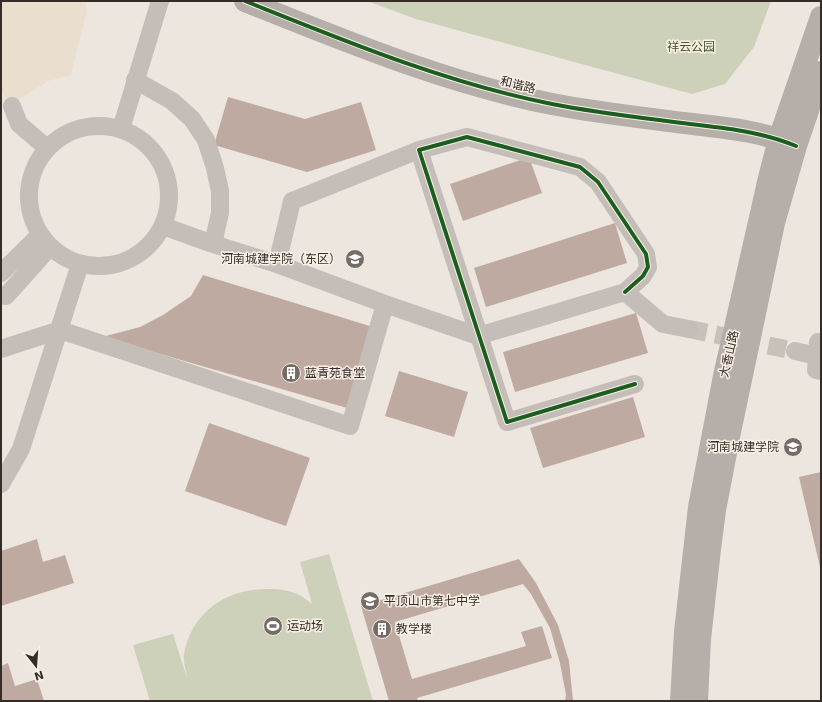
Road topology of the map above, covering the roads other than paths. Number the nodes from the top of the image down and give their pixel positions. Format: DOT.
graph roads {
  1 [pos="160,1"];
  2 [pos="245,1"];
  3 [pos="821,17"];
  4 [pos="821,72"];
  5 [pos="135,80"];
  6 [pos="12,106"];
  7 [pos="121,129"];
  8 [pos="788,142"];
  9 [pos="47,148"];
  10 [pos="419,150"];
  11 [pos="162,226"];
  12 [pos="45,241"];
  13 [pos="213,244"];
  14 [pos="80,264"];
  15 [pos="277,264"];
  16 [pos="1,273"];
  17 [pos="625,292"];
  18 [pos="1,295"];
  19 [pos="385,304"];
  20 [pos="689,329"];
  21 [pos="60,330"];
  22 [pos="478,336"];
  23 [pos="1,350"];
  24 [pos="796,351"];
  25 [pos="820,356"];
  26 [pos="635,384"];
  27 [pos="1,484"];
  28 [pos="681,701"];
  29 [pos="697,701"];
  1 -- 5 [label="street"];
  2 -- 8 [label="main road, 和谐路"];
  3 -- 8 [label="main road, 大香山路"];
  4 -- 8 [label="main road, 大香山路"];
  5 -- 7 [label="street"];
  5 -- 13 [label="street"];
  6 -- 9 [label="street"];
  7 -- 9 [label="street"];
  7 -- 11 [label="street"];
  8 -- 28 [label="main road, 大香山路"];
  8 -- 29 [label="main road, 大香山路"];
  9 -- 12 [label="street"];
  10 -- 15 [label="street"];
  10 -- 17 [label="street"];
  10 -- 22 [label="street"];
  11 -- 13 [label="street"];
  11 -- 14 [label="street"];
  12 -- 14 [label="street"];
  12 -- 16 [label="street"];
  12 -- 18 [label="street"];
  13 -- 15 [label="street"];
  14 -- 21 [label="street"];
  15 -- 19 [label="street"];
  17 -- 20 [label="street"];
  17 -- 22 [label="street"];
  19 -- 21 [label="street"];
  19 -- 22 [label="street"];
  21 -- 23 [label="street"];
  21 -- 27 [label="street"];
  22 -- 26 [label="street"];
  24 -- 25 [label="street"];
}
